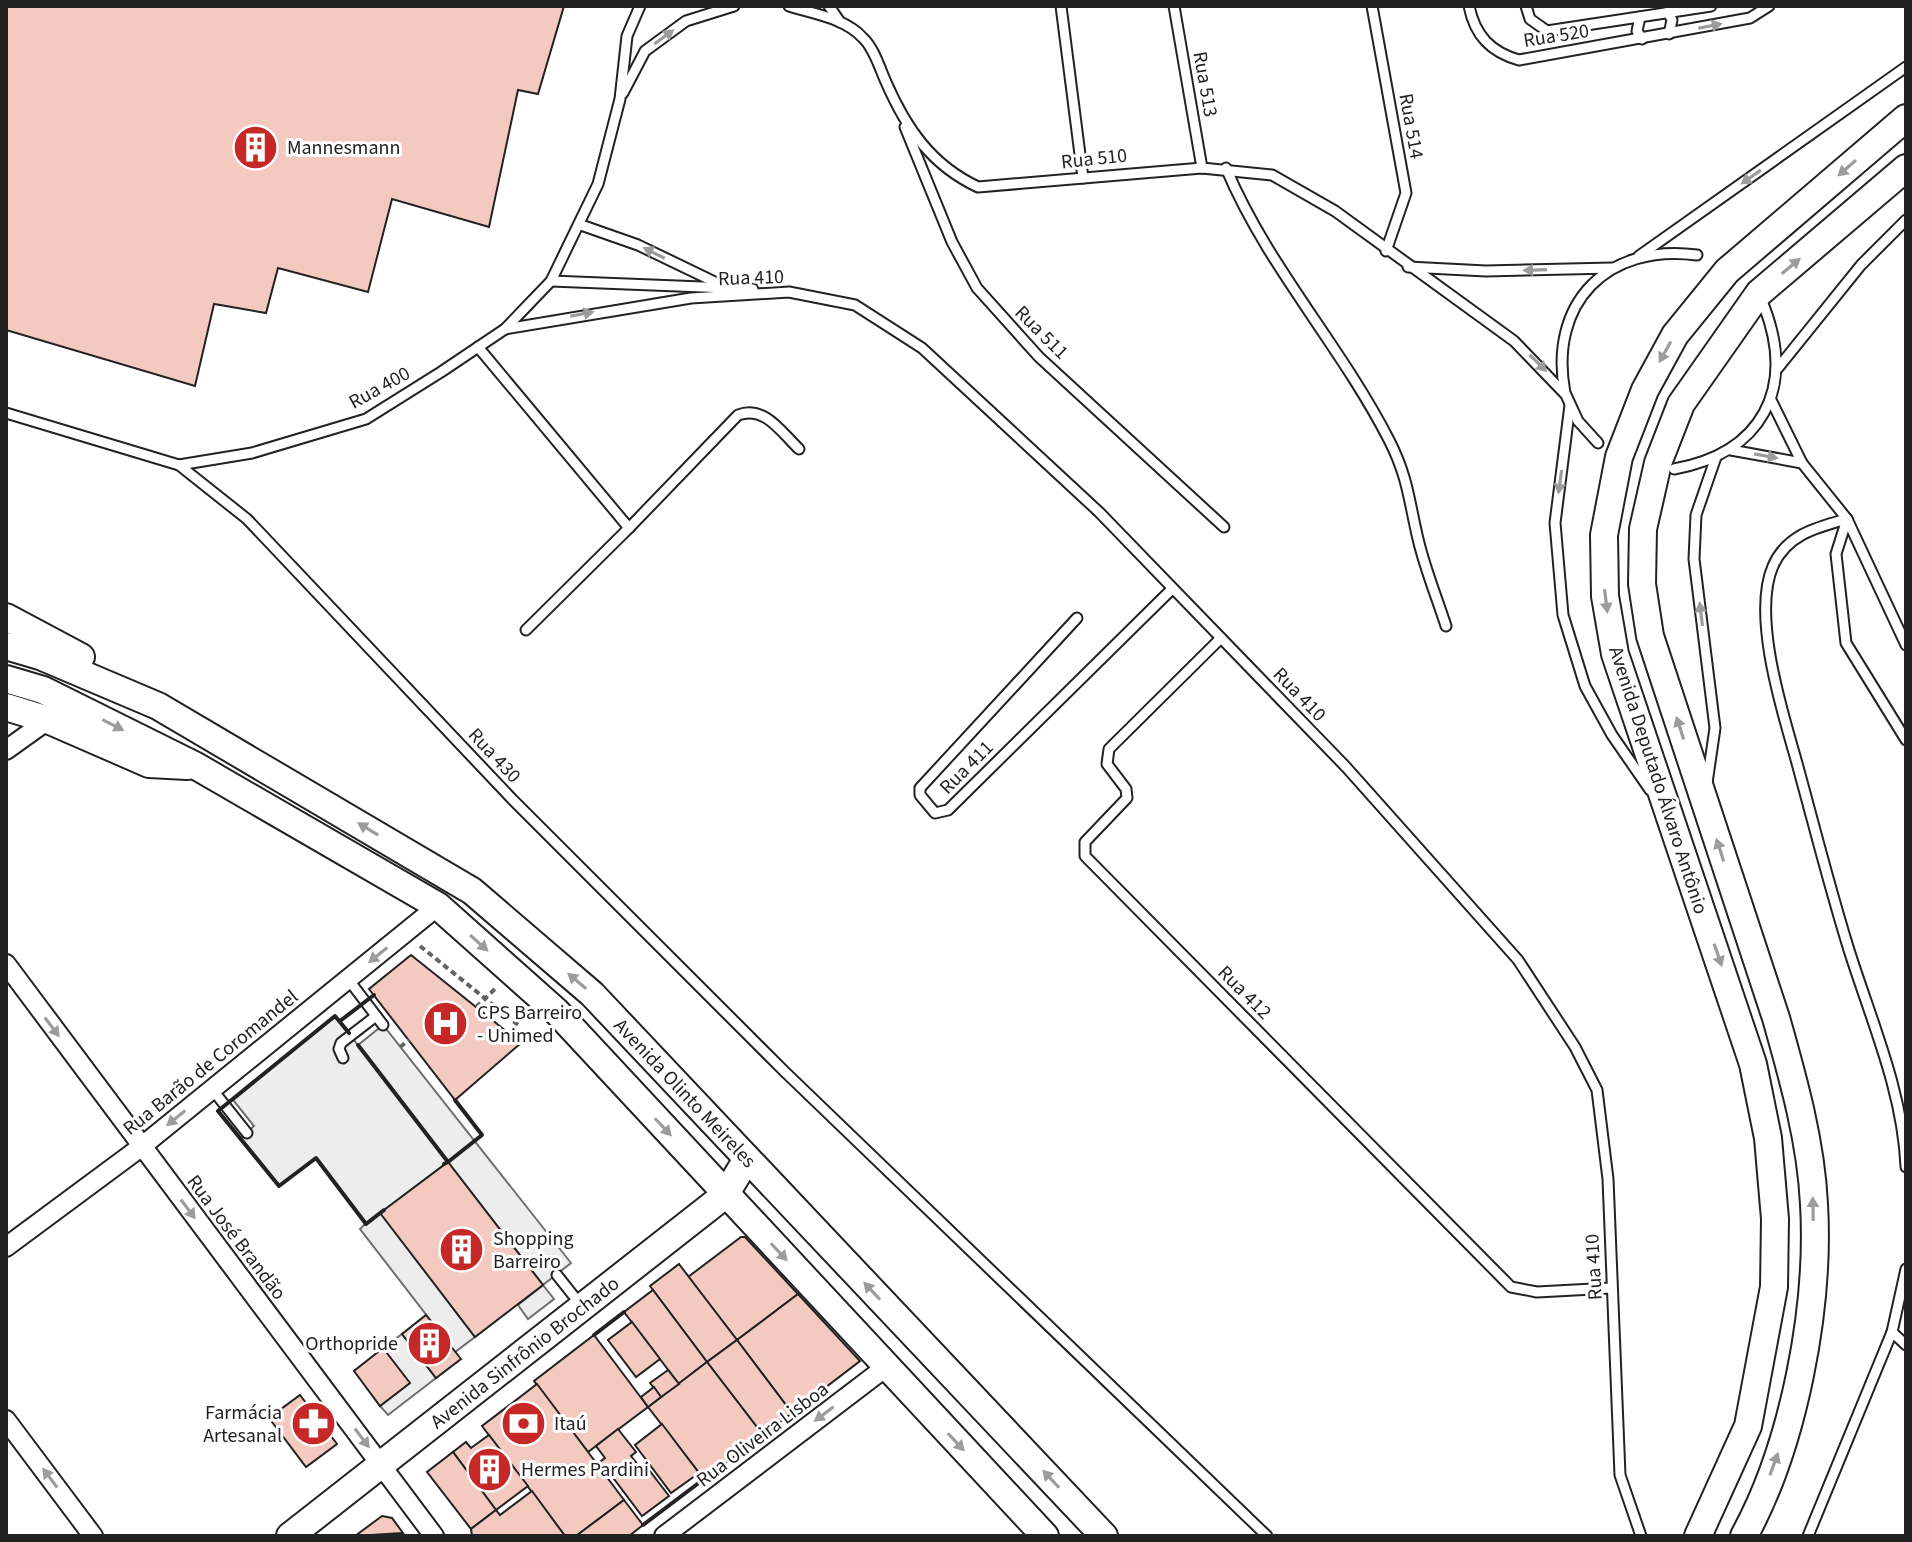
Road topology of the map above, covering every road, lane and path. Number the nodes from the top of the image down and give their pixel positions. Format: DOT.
graph roads {
  1 [pos="640,6"];
  2 [pos="734,6"];
  3 [pos="789,6"];
  4 [pos="829,6"];
  5 [pos="1061,6"];
  6 [pos="1174,6"];
  7 [pos="1372,6"];
  8 [pos="1469,6"];
  9 [pos="1526,6"];
  10 [pos="1711,6"];
  11 [pos="1769,6"];
  12 [pos="1668,12"];
  13 [pos="1640,17"];
  14 [pos="840,22"];
  15 [pos="1669,34"];
  16 [pos="1642,39"];
  17 [pos="1906,67"];
  18 [pos="620,99"];
  19 [pos="900,115"];
  20 [pos="1906,118"];
  21 [pos="1202,168"];
  22 [pos="1226,168"];
  23 [pos="1906,168"];
  24 [pos="1083,178"];
  25 [pos="1906,220"];
  26 [pos="581,225"];
  27 [pos="1386,251"];
  28 [pos="1697,255"];
  29 [pos="1639,256"];
  30 [pos="1408,267"];
  31 [pos="1613,268"];
  32 [pos="551,281"];
  33 [pos="724,287"];
  34 [pos="789,292"];
  35 [pos="1764,306"];
  36 [pos="505,329"];
  37 [pos="478,347"];
  38 [pos="1778,368"];
  39 [pos="1568,400"];
  40 [pos="1771,400"];
  41 [pos="6,413"];
  42 [pos="1598,443"];
  43 [pos="799,449"];
  44 [pos="1731,450"];
  45 [pos="1716,457"];
  46 [pos="1802,463"];
  47 [pos="179,465"];
  48 [pos="1674,469"];
  49 [pos="1847,519"];
  50 [pos="1224,527"];
  51 [pos="629,528"];
  52 [pos="1172,589"];
  53 [pos="6,617"];
  54 [pos="1077,618"];
  55 [pos="1446,626"];
  56 [pos="526,630"];
  57 [pos="1221,638"];
  58 [pos="1906,645"];
  59 [pos="6,646"];
  60 [pos="6,679"];
  61 [pos="158,706"];
  62 [pos="6,707"];
  63 [pos="48,720"];
  64 [pos="1906,740"];
  65 [pos="6,750"];
  66 [pos="196,766"];
  67 [pos="1704,802"];
  68 [pos="1672,821"];
  69 [pos="438,906"];
  70 [pos="404,933"];
  71 [pos="6,964"];
  72 [pos="348,979"];
  73 [pos="376,1016"];
  74 [pos="383,1025"];
  75 [pos="518,1025"];
  76 [pos="409,1040"];
  77 [pos="400,1047"];
  78 [pos="343,1058"];
  79 [pos="212,1089"];
  80 [pos="247,1133"];
  81 [pos="141,1147"];
  82 [pos="747,1159"];
  83 [pos="1906,1167"];
  84 [pos="725,1195"];
  85 [pos="6,1247"];
  86 [pos="1906,1269"];
  87 [pos="557,1275"];
  88 [pos="1612,1288"];
  89 [pos="582,1307"];
  90 [pos="1892,1332"];
  91 [pos="1906,1345"];
  92 [pos="886,1367"];
  93 [pos="6,1420"];
  94 [pos="382,1464"];
  95 [pos="93,1536"];
  96 [pos="290,1536"];
  97 [pos="434,1536"];
  98 [pos="664,1536"];
  99 [pos="1045,1536"];
  100 [pos="1104,1536"];
  101 [pos="1267,1536"];
  102 [pos="1641,1536"];
  103 [pos="1698,1536"];
  104 [pos="1744,1536"];
  105 [pos="1808,1536"];
  1 -- 18 [label="lane"];
  18 -- 2 [label="lane, one-way"];
  3 -- 14 [label="lane, Rua 510"];
  4 -- 14 [label="lane, Rua 510"];
  5 -- 24 [label="lane"];
  6 -- 21 [label="lane, Rua 513"];
  7 -- 27 [label="lane, Rua 514"];
  8 -- 16 [label="lane, Rua 520"];
  9 -- 13 [label="lane, Rua 520"];
  10 -- 12 [label="lane, Rua 520"];
  15 -- 11 [label="lane, Rua 520, one-way"];
  12 -- 13 [label="lane, Rua 520"];
  12 -- 15 [label="lane"];
  13 -- 16 [label="lane"];
  14 -- 19 [label="lane, Rua 510"];
  15 -- 16 [label="lane, Rua 520"];
  17 -- 29 [label="lane, one-way"];
  18 -- 26 [label="lane, Rua 400"];
  19 -- 24 [label="lane, Rua 510"];
  19 -- 50 [label="lane, Rua 511"];
  20 -- 68 [label="main road, Avenida Deputado Álvaro Antônio, one-way"];
  21 -- 22 [label="lane, Rua 510"];
  21 -- 24 [label="lane, Rua 510"];
  22 -- 27 [label="lane, Rua 510"];
  22 -- 55 [label="lane"];
  67 -- 23 [label="main road, Avenida Deputado Álvaro Antônio, one-way"];
  25 -- 38 [label="lane"];
  26 -- 32 [label="lane, Rua 400"];
  33 -- 26 [label="lane, one-way"];
  27 -- 30 [label="lane, Rua 510"];
  28 -- 29 [label="lane"];
  29 -- 31 [label="lane"];
  31 -- 30 [label="lane, one-way"];
  30 -- 39 [label="lane, Rua 510, one-way"];
  31 -- 39 [label="lane"];
  32 -- 33 [label="lane"];
  32 -- 36 [label="lane, Rua 400"];
  33 -- 34 [label="lane"];
  36 -- 34 [label="lane, Rua 410, one-way"];
  34 -- 52 [label="lane, Rua 410"];
  35 -- 38 [label="lane"];
  36 -- 37 [label="lane, Rua 400"];
  37 -- 47 [label="lane, Rua 400"];
  37 -- 51 [label="lane"];
  38 -- 40 [label="lane"];
  39 -- 42 [label="lane, Rua 510"];
  39 -- 68 [label="lane, one-way"];
  40 -- 44 [label="lane"];
  40 -- 46 [label="lane"];
  41 -- 47 [label="lane, Rua 400"];
  43 -- 51 [label="lane"];
  44 -- 45 [label="lane"];
  44 -- 46 [label="lane, one-way"];
  45 -- 48 [label="lane"];
  67 -- 45 [label="lane, one-way"];
  46 -- 49 [label="lane"];
  47 -- 101 [label="lane, Rua 430"];
  49 -- 58 [label="lane"];
  49 -- 64 [label="lane"];
  49 -- 83 [label="lane"];
  51 -- 56 [label="lane"];
  52 -- 54 [label="lane, Rua 411"];
  52 -- 57 [label="lane, Rua 410"];
  53 -- 61 [label="main road, Avenida Olinto Meireles"];
  57 -- 88 [label="lane, Rua 410"];
  57 -- 88 [label="lane, Rua 412"];
  59 -- 61 [label="main road, Avenida Olinto Meireles"];
  60 -- 66 [label="main road, Avenida Olinto Meireles, one-way"];
  82 -- 61 [label="main road, Avenida Olinto Meireles, one-way"];
  62 -- 63 [label="main road, Avenida Olinto Meireles"];
  63 -- 65 [label="street"];
  63 -- 66 [label="main road, Avenida Olinto Meireles"];
  66 -- 69 [label="main road, Avenida Olinto Meireles"];
  104 -- 67 [label="main road, Avenida Deputado Álvaro Antônio, one-way"];
  68 -- 103 [label="main road, Avenida Deputado Álvaro Antônio, one-way"];
  69 -- 70 [label="street, Rua Barão de Coromandel"];
  69 -- 84 [label="main road, Avenida Olinto Meireles, one-way"];
  70 -- 72 [label="street, Rua Barão de Coromandel, one-way"];
  70 -- 75 [label="path"];
  71 -- 81 [label="street, Rua José Brandão, one-way"];
  72 -- 73 [label="lane"];
  72 -- 79 [label="street, Rua Barão de Coromandel"];
  73 -- 74 [label="lane"];
  73 -- 78 [label="lane"];
  76 -- 77 [label="path"];
  79 -- 80 [label="lane"];
  79 -- 81 [label="street, Rua Barão de Coromandel, one-way"];
  81 -- 85 [label="street, Rua Barão de Coromandel"];
  81 -- 94 [label="street, Rua José Brandão, one-way"];
  82 -- 84 [label="main road, Avenida Sinfrônio Brochado"];
  100 -- 82 [label="main road, Avenida Olinto Meireles, one-way"];
  84 -- 89 [label="main road, Avenida Sinfrônio Brochado"];
  84 -- 92 [label="main road, Avenida Olinto Meireles, one-way"];
  86 -- 90 [label="lane"];
  87 -- 89 [label="lane"];
  88 -- 102 [label="lane, Rua 410"];
  89 -- 94 [label="main road, Avenida Sinfrônio Brochado"];
  90 -- 91 [label="lane"];
  90 -- 105 [label="lane"];
  92 -- 98 [label="street, Rua Oliveira Lisboa, one-way"];
  92 -- 99 [label="main road, Avenida Olinto Meireles, one-way"];
  95 -- 93 [label="street, one-way"];
  94 -- 96 [label="main road, Avenida Sinfrônio Brochado"];
  94 -- 97 [label="street, Rua José Brandão"];
}
